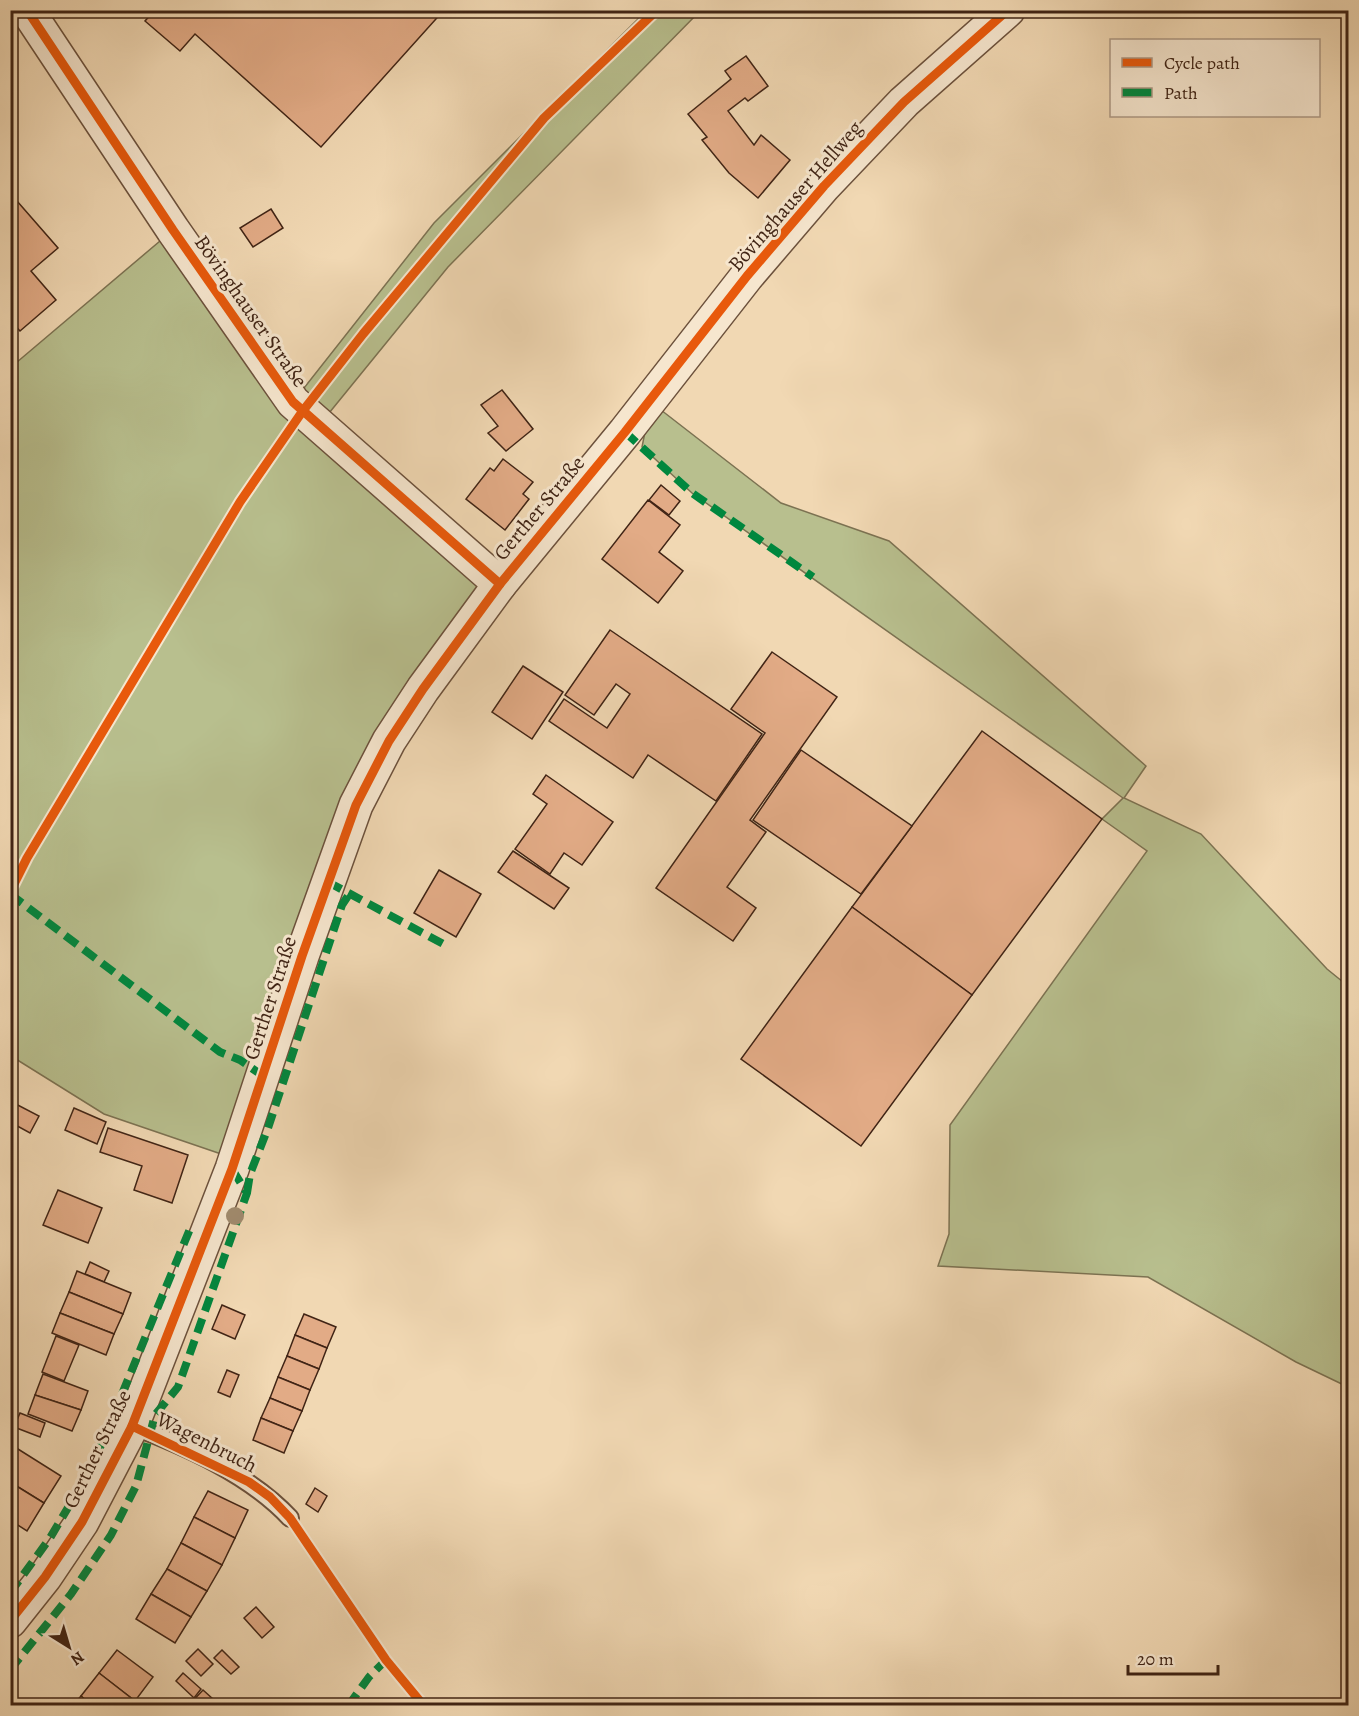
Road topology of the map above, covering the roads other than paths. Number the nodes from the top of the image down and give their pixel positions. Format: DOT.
graph roads {
  1 [pos="27,10"];
  2 [pos="1008,10"];
  3 [pos="631,425"];
  4 [pos="500,584"];
  5 [pos="132,1426"];
  6 [pos="290,1518"];
  7 [pos="10,1621"];
  1 -- 4 [label="street, Bövinghauser Straße"];
  2 -- 3 [label="street, Bövinghauser Hellweg"];
  3 -- 4 [label="street, Gerther Straße"];
  4 -- 5 [label="street, Gerther Straße"];
  5 -- 6 [label="lane, Wagenbruch"];
  5 -- 7 [label="street, Gerther Straße"];
}
